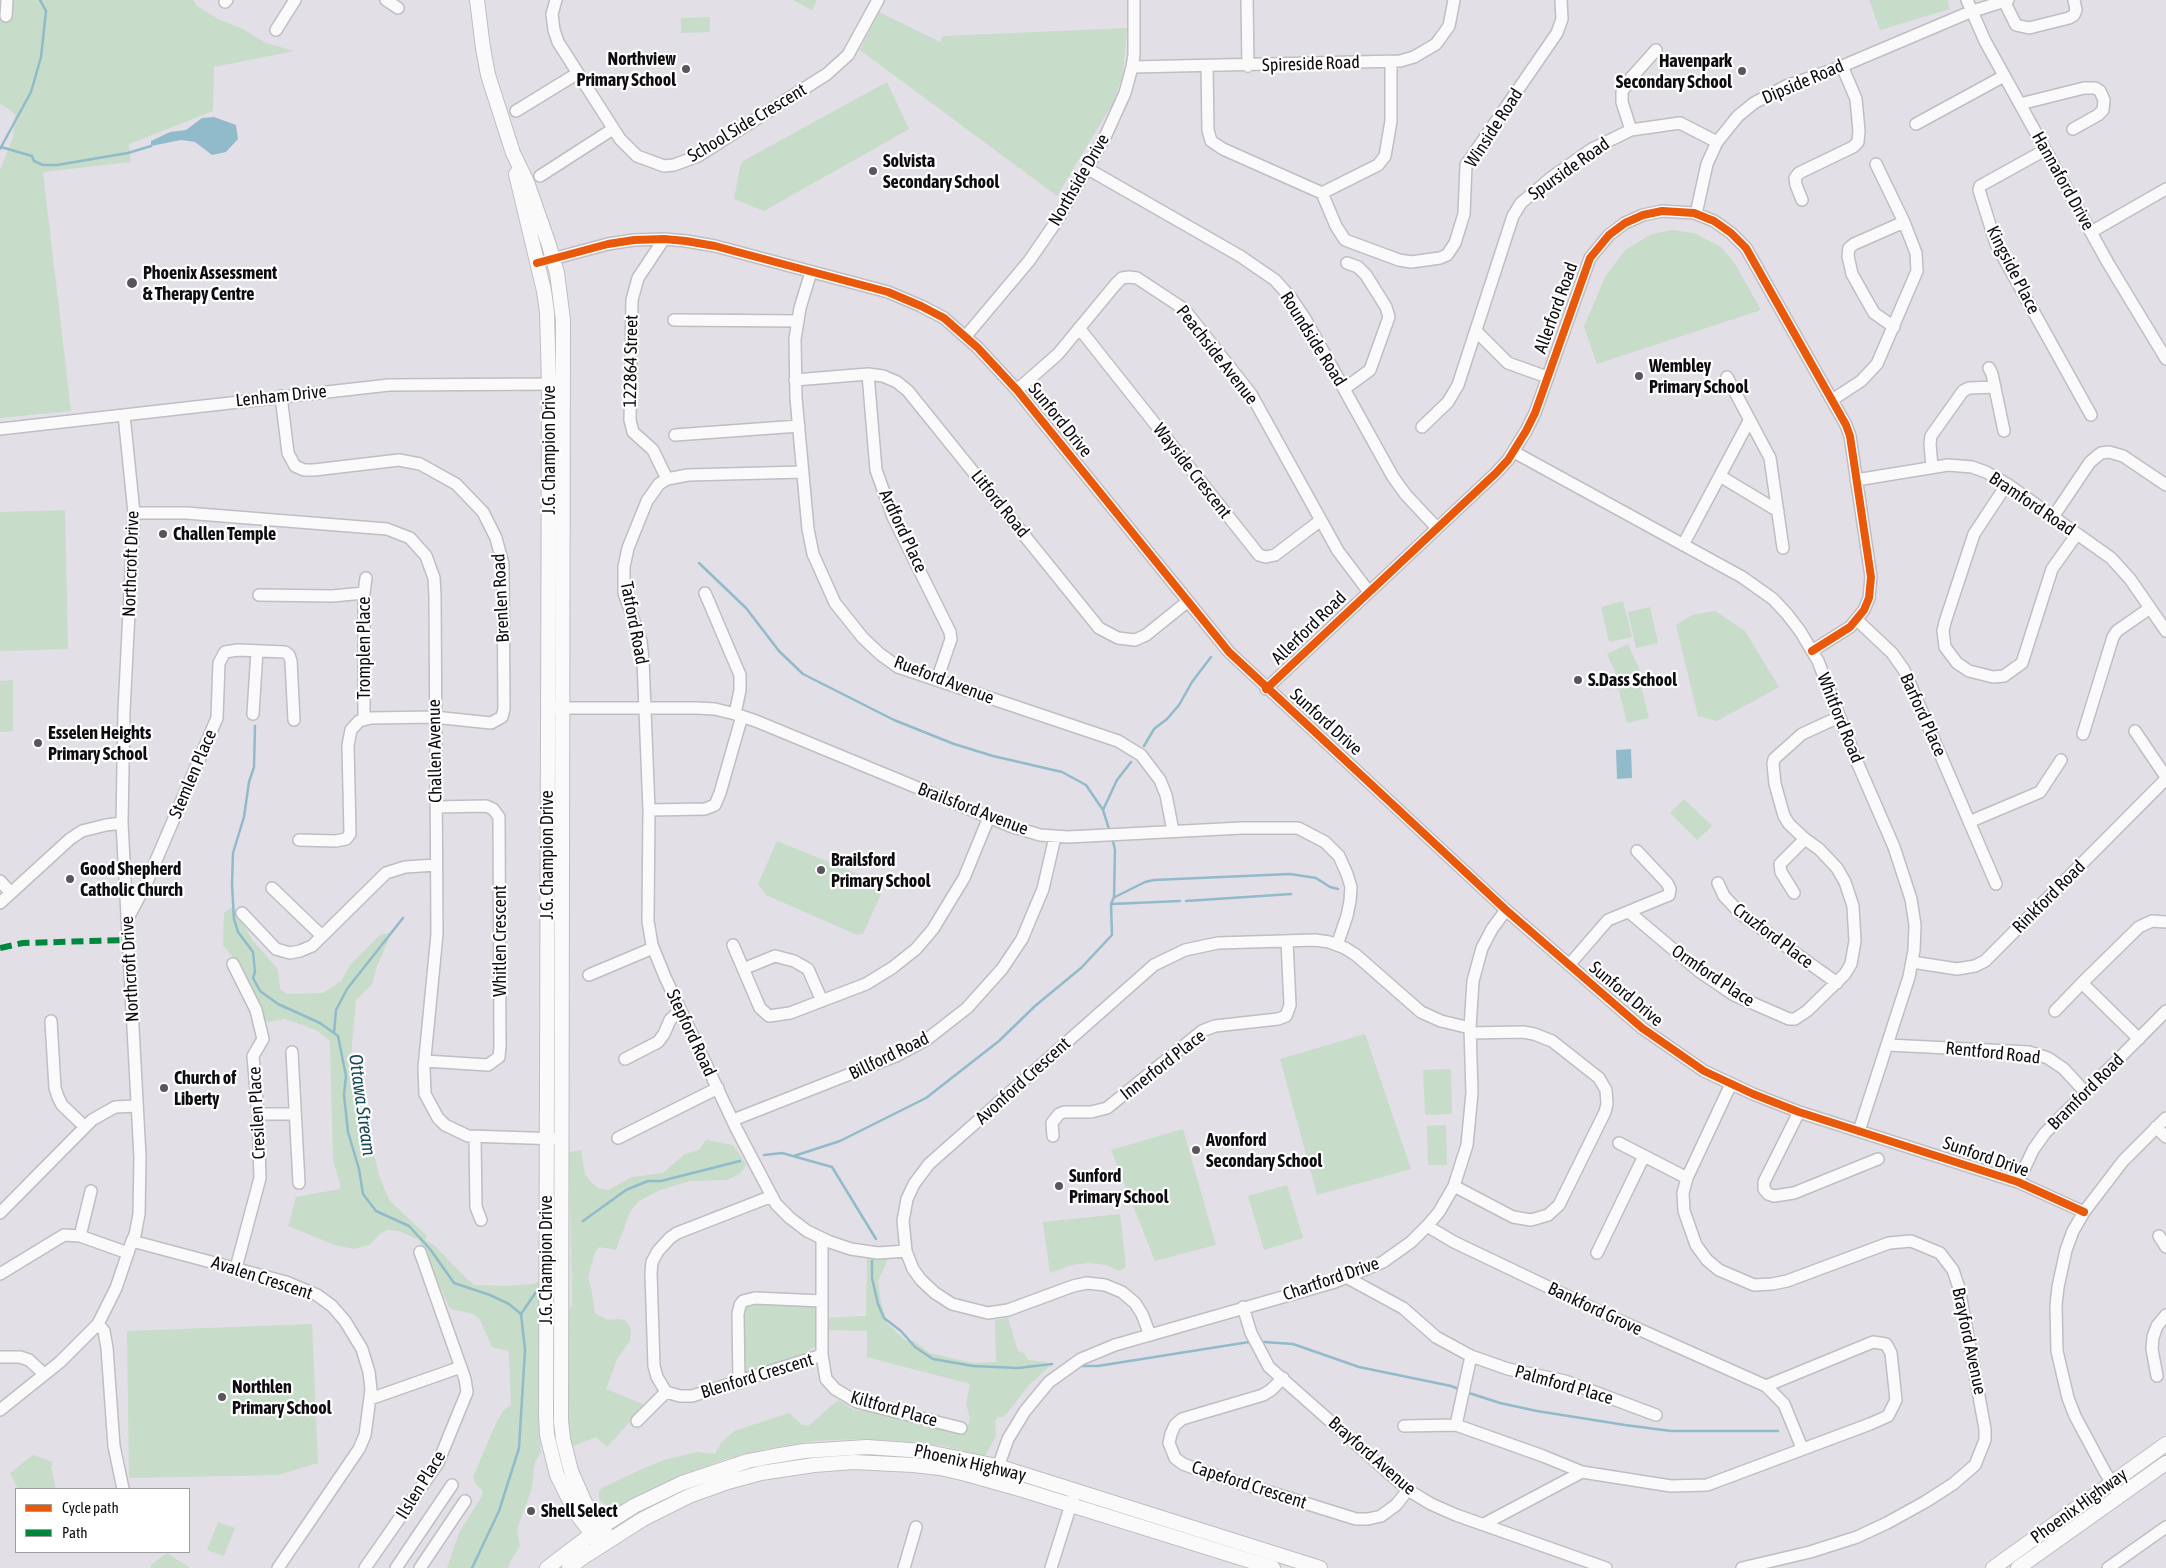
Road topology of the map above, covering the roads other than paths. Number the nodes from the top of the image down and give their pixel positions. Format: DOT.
graph roads {
  1 [pos="7,0"];
  2 [pos="295,0"];
  3 [pos="386,0"];
  4 [pos="477,0"];
  5 [pos="556,0"];
  6 [pos="878,0"];
  7 [pos="1134,0"];
  8 [pos="1247,0"];
  9 [pos="1454,0"];
  10 [pos="1561,0"];
  11 [pos="1967,0"];
  12 [pos="2006,0"];
  13 [pos="2074,0"];
  14 [pos="398,8"];
  15 [pos="1970,12"];
  16 [pos="6,16"];
  17 [pos="276,30"];
  18 [pos="1656,50"];
  19 [pos="1391,62"];
  20 [pos="1207,66"];
  21 [pos="1248,66"];
  22 [pos="1842,66"];
  23 [pos="1132,67"];
  24 [pos="578,73"];
  25 [pos="2004,76"];
  26 [pos="2020,104"];
  27 [pos="516,111"];
  28 [pos="1916,124"];
  29 [pos="613,129"];
  30 [pos="2073,129"];
  31 [pos="1631,130"];
  32 [pos="1718,142"];
  33 [pos="2045,150"];
  34 [pos="513,154"];
  35 [pos="1876,164"];
  36 [pos="1088,169"];
  37 [pos="540,176"];
  38 [pos="2166,189"];
  39 [pos="1322,194"];
  40 [pos="1802,200"];
  41 [pos="1696,214"];
  42 [pos="1904,222"];
  43 [pos="2091,232"];
  44 [pos="664,239"];
  45 [pos="553,258"];
  46 [pos="537,263"];
  47 [pos="1347,263"];
  48 [pos="811,272"];
  49 [pos="674,320"];
  50 [pos="798,321"];
  51 [pos="1894,326"];
  52 [pos="1079,328"];
  53 [pos="1476,331"];
  54 [pos="966,336"];
  55 [pos="2166,359"];
  56 [pos="1990,371"];
  57 [pos="868,374"];
  58 [pos="1547,377"];
  59 [pos="1727,377"];
  60 [pos="795,380"];
  61 [pos="550,384"];
  62 [pos="564,384"];
  63 [pos="1994,387"];
  64 [pos="1344,389"];
  65 [pos="1017,390"];
  66 [pos="281,396"];
  67 [pos="1832,400"];
  68 [pos="124,415"];
  69 [pos="2091,415"];
  70 [pos="1749,421"];
  71 [pos="799,426"];
  72 [pos="1422,427"];
  73 [pos="2002,427"];
  74 [pos="0,429"];
  75 [pos="675,435"];
  76 [pos="1514,452"];
  77 [pos="1932,467"];
  78 [pos="803,472"];
  79 [pos="1720,476"];
  80 [pos="667,479"];
  81 [pos="1856,480"];
  82 [pos="2007,484"];
  83 [pos="2166,485"];
  84 [pos="1778,511"];
  85 [pos="134,513"];
  86 [pos="2053,517"];
  87 [pos="1321,520"];
  88 [pos="1437,528"];
  89 [pos="2077,534"];
  90 [pos="1683,545"];
  91 [pos="1783,548"];
  92 [pos="366,578"];
  93 [pos="705,592"];
  94 [pos="1369,592"];
  95 [pos="364,593"];
  96 [pos="259,595"];
  97 [pos="1187,602"];
  98 [pos="2150,608"];
  99 [pos="1857,620"];
  100 [pos="2166,631"];
  101 [pos="257,651"];
  102 [pos="1812,651"];
  103 [pos="937,680"];
  104 [pos="1266,689"];
  105 [pos="646,707"];
  106 [pos="555,708"];
  107 [pos="253,714"];
  108 [pos="738,715"];
  109 [pos="434,717"];
  110 [pos="1840,717"];
  111 [pos="364,719"];
  112 [pos="294,720"];
  113 [pos="2135,731"];
  114 [pos="2083,734"];
  115 [pos="2061,760"];
  116 [pos="2166,778"];
  117 [pos="436,807"];
  118 [pos="649,810"];
  119 [pos="989,817"];
  120 [pos="1969,822"];
  121 [pos="122,823"];
  122 [pos="1173,831"];
  123 [pos="1055,837"];
  124 [pos="299,840"];
  125 [pos="1805,840"];
  126 [pos="1637,851"];
  127 [pos="436,865"];
  128 [pos="0,881"];
  129 [pos="1718,883"];
  130 [pos="1996,884"];
  131 [pos="272,888"];
  132 [pos="11,893"];
  133 [pos="1794,893"];
  134 [pos="0,903"];
  135 [pos="1506,910"];
  136 [pos="1629,912"];
  137 [pos="242,913"];
  138 [pos="127,920"];
  139 [pos="2166,922"];
  140 [pos="322,936"];
  141 [pos="1287,940"];
  142 [pos="733,945"];
  143 [pos="1338,945"];
  144 [pos="653,948"];
  145 [pos="1912,962"];
  146 [pos="233,964"];
  147 [pos="1568,965"];
  148 [pos="743,969"];
  149 [pos="589,975"];
  150 [pos="1837,983"];
  151 [pos="2082,983"];
  152 [pos="822,1001"];
  153 [pos="680,1010"];
  154 [pos="2056,1011"];
  155 [pos="2166,1011"];
  156 [pos="51,1021"];
  157 [pos="1470,1030"];
  158 [pos="2139,1039"];
  159 [pos="1888,1044"];
  160 [pos="292,1052"];
  161 [pos="625,1059"];
  162 [pos="425,1062"];
  163 [pos="1731,1084"];
  164 [pos="718,1088"];
  165 [pos="2085,1092"];
  166 [pos="137,1106"];
  167 [pos="1799,1112"];
  168 [pos="258,1114"];
  169 [pos="295,1114"];
  170 [pos="2166,1118"];
  171 [pos="733,1120"];
  172 [pos="85,1127"];
  173 [pos="2156,1127"];
  174 [pos="1859,1131"];
  175 [pos="1053,1136"];
  176 [pos="2166,1137"];
  177 [pos="475,1138"];
  178 [pos="546,1138"];
  179 [pos="618,1138"];
  180 [pos="561,1139"];
  181 [pos="1619,1143"];
  182 [pos="1644,1156"];
  183 [pos="1878,1159"];
  184 [pos="1687,1178"];
  185 [pos="2018,1182"];
  186 [pos="299,1183"];
  187 [pos="1454,1186"];
  188 [pos="91,1192"];
  189 [pos="772,1196"];
  190 [pos="2084,1212"];
  191 [pos="0,1213"];
  192 [pos="481,1220"];
  193 [pos="1427,1226"];
  194 [pos="80,1236"];
  195 [pos="2159,1236"];
  196 [pos="822,1239"];
  197 [pos="132,1241"];
  198 [pos="2166,1246"];
  199 [pos="906,1251"];
  200 [pos="420,1252"];
  201 [pos="128,1253"];
  202 [pos="1597,1253"];
  203 [pos="236,1268"];
  204 [pos="0,1274"];
  205 [pos="1346,1277"];
  206 [pos="822,1301"];
  207 [pos="1243,1307"];
  208 [pos="2166,1315"];
  209 [pos="98,1324"];
  210 [pos="1150,1335"];
  211 [pos="822,1355"];
  212 [pos="1471,1356"];
  213 [pos="0,1357"];
  214 [pos="461,1367"];
  215 [pos="44,1374"];
  216 [pos="2157,1376"];
  217 [pos="1284,1378"];
  218 [pos="739,1383"];
  219 [pos="1766,1386"];
  220 [pos="666,1392"];
  221 [pos="370,1399"];
  222 [pos="0,1410"];
  223 [pos="1656,1414"];
  224 [pos="637,1420"];
  225 [pos="1456,1425"];
  226 [pos="1404,1426"];
  227 [pos="961,1428"];
  228 [pos="2166,1444"];
  229 [pos="1802,1448"];
  230 [pos="2166,1463"];
  231 [pos="997,1466"];
  232 [pos="1582,1472"];
  233 [pos="993,1481"];
  234 [pos="2112,1483"];
  235 [pos="452,1485"];
  236 [pos="123,1488"];
  237 [pos="1075,1490"];
  238 [pos="1408,1490"];
  239 [pos="2120,1495"];
  240 [pos="465,1501"];
  241 [pos="585,1504"];
  242 [pos="1071,1504"];
  243 [pos="629,1510"];
  244 [pos="1484,1524"];
  245 [pos="916,1527"];
  246 [pos="2166,1527"];
  247 [pos="595,1530"];
  248 [pos="606,1543"];
  249 [pos="278,1568"];
  250 [pos="365,1568"];
  251 [pos="396,1568"];
  252 [pos="420,1568"];
  253 [pos="547,1568"];
  254 [pos="569,1568"];
  255 [pos="904,1568"];
  256 [pos="1051,1568"];
  257 [pos="1273,1568"];
  258 [pos="1320,1568"];
  259 [pos="1606,1568"];
  260 [pos="1742,1568"];
  261 [pos="1993,1568"];
  262 [pos="2018,1568"];
  263 [pos="2108,1568"];
  1 -- 16 [label="street"];
  2 -- 17 [label="street"];
  3 -- 14 [label="street"];
  4 -- 34 [label="main road, J.G. Champion Drive"];
  5 -- 24 [label="street, School Side Crescent"];
  6 -- 29 [label="street, School Side Crescent"];
  7 -- 23 [label="street, Northside Drive"];
  8 -- 21 [label="street"];
  9 -- 19 [label="street, Spireside Road"];
  10 -- 39 [label="street, Winside Road"];
  11 -- 15 [label="street, Hannaford Drive"];
  12 -- 13 [label="street"];
  12 -- 15 [label="street, Dipside Road"];
  15 -- 22 [label="street, Dipside Road"];
  15 -- 25 [label="street, Hannaford Drive"];
  18 -- 31 [label="street"];
  19 -- 21 [label="street, Spireside Road"];
  19 -- 39 [label="street"];
  20 -- 21 [label="street, Spireside Road"];
  20 -- 23 [label="street, Spireside Road"];
  20 -- 39 [label="street"];
  22 -- 32 [label="street, Dipside Road"];
  22 -- 40 [label="street"];
  23 -- 36 [label="street, Northside Drive"];
  24 -- 27 [label="street"];
  24 -- 29 [label="street, School Side Crescent"];
  25 -- 26 [label="street, Hannaford Drive"];
  25 -- 28 [label="street"];
  26 -- 30 [label="street"];
  26 -- 33 [label="street, Hannaford Drive"];
  29 -- 37 [label="street"];
  31 -- 32 [label="street, Spurside Road"];
  31 -- 53 [label="street, Spurside Road"];
  32 -- 41 [label="street, Dipside Road"];
  33 -- 43 [label="street, Hannaford Drive"];
  33 -- 69 [label="street, Kingside Place"];
  34 -- 45 [label="main road, J.G. Champion Drive"];
  34 -- 46 [label="main road, J.G. Champion Drive"];
  35 -- 42 [label="street"];
  36 -- 54 [label="street, Northside Drive"];
  36 -- 64 [label="street, Roundside Road"];
  38 -- 43 [label="street"];
  41 -- 58 [label="street, Allerford Road"];
  41 -- 67 [label="street, Allerford Road"];
  42 -- 51 [label="street"];
  42 -- 51 [label="street"];
  43 -- 55 [label="street, Hannaford Drive"];
  44 -- 45 [label="street, Sunford Drive"];
  44 -- 48 [label="street, Sunford Drive"];
  44 -- 80 [label="street, 122864 Street"];
  45 -- 46 [label="street, Sunford Drive"];
  45 -- 62 [label="main road, J.G. Champion Drive"];
  46 -- 61 [label="main road, J.G. Champion Drive"];
  47 -- 64 [label="street"];
  48 -- 50 [label="street, Rueford Avenue"];
  48 -- 54 [label="street, Sunford Drive"];
  49 -- 50 [label="street"];
  50 -- 60 [label="street, Rueford Avenue"];
  51 -- 67 [label="street"];
  52 -- 65 [label="street, Peachside Avenue"];
  52 -- 87 [label="street, Wayside Crescent"];
  52 -- 87 [label="street, Peachside Avenue"];
  53 -- 58 [label="street"];
  53 -- 72 [label="street, Spurside Road"];
  54 -- 65 [label="street, Sunford Drive"];
  56 -- 63 [label="street"];
  57 -- 60 [label="street, Litford Road"];
  57 -- 97 [label="street, Litford Road"];
  57 -- 103 [label="street, Ardford Place"];
  58 -- 76 [label="street, Allerford Road"];
  59 -- 70 [label="street"];
  60 -- 71 [label="street, Rueford Avenue"];
  61 -- 62 [label="street, Lenham Drive"];
  61 -- 66 [label="street, Lenham Drive"];
  61 -- 106 [label="main road, J.G. Champion Drive"];
  62 -- 106 [label="main road, J.G. Champion Drive"];
  63 -- 73 [label="street"];
  63 -- 77 [label="street"];
  64 -- 88 [label="street, Roundside Road"];
  65 -- 97 [label="street, Sunford Drive"];
  66 -- 68 [label="street, Lenham Drive"];
  66 -- 109 [label="street, Brenlen Road"];
  67 -- 81 [label="street, Allerford Road"];
  68 -- 74 [label="street, Lenham Drive"];
  68 -- 85 [label="street, Northcroft Drive"];
  70 -- 79 [label="street"];
  70 -- 84 [label="street"];
  71 -- 75 [label="street"];
  71 -- 78 [label="street, Rueford Avenue"];
  76 -- 88 [label="street, Allerford Road"];
  76 -- 90 [label="street, Whitford Road"];
  77 -- 81 [label="street, Bramford Road"];
  77 -- 82 [label="street, Bramford Road"];
  78 -- 80 [label="street"];
  78 -- 103 [label="street, Rueford Avenue"];
  79 -- 84 [label="street"];
  79 -- 90 [label="street"];
  80 -- 105 [label="street, Tatford Road"];
  81 -- 99 [label="street, Allerford Road"];
  82 -- 86 [label="street, Bramford Road"];
  82 -- 89 [label="street"];
  83 -- 86 [label="street"];
  84 -- 91 [label="street"];
  85 -- 109 [label="street, Challen Avenue"];
  85 -- 121 [label="street, Northcroft Drive"];
  86 -- 89 [label="street, Bramford Road"];
  87 -- 94 [label="street, Peachside Avenue"];
  88 -- 94 [label="street, Allerford Road"];
  89 -- 98 [label="street, Bramford Road"];
  90 -- 102 [label="street, Whitford Road"];
  92 -- 95 [label="street, Tromplen Place"];
  93 -- 108 [label="street"];
  94 -- 104 [label="street, Allerford Road"];
  95 -- 96 [label="street"];
  95 -- 111 [label="street, Tromplen Place"];
  97 -- 104 [label="street, Sunford Drive"];
  98 -- 100 [label="street, Bramford Road"];
  98 -- 114 [label="street"];
  99 -- 102 [label="street, Allerford Road"];
  99 -- 120 [label="street, Barford Place"];
  101 -- 107 [label="street"];
  101 -- 112 [label="street, Stemlen Place"];
  101 -- 138 [label="street, Stemlen Place"];
  102 -- 110 [label="street, Whitford Road"];
  103 -- 122 [label="street, Rueford Avenue"];
  104 -- 135 [label="street, Sunford Drive"];
  105 -- 106 [label="street, Brailsford Avenue"];
  105 -- 108 [label="street, Brailsford Avenue"];
  105 -- 118 [label="street, Stepford Road"];
  106 -- 178 [label="main road, J.G. Champion Drive"];
  106 -- 180 [label="main road, J.G. Champion Drive"];
  108 -- 118 [label="street"];
  108 -- 119 [label="street, Brailsford Avenue"];
  109 -- 111 [label="street, Tromplen Place"];
  109 -- 117 [label="street, Challen Avenue"];
  110 -- 125 [label="street, Ormford Place"];
  110 -- 145 [label="street, Whitford Road"];
  111 -- 124 [label="street, Tromplen Place"];
  113 -- 116 [label="street, Rinkford Road"];
  115 -- 120 [label="street"];
  116 -- 145 [label="street, Rinkford Road"];
  117 -- 127 [label="street, Challen Avenue"];
  117 -- 162 [label="street, Whitlen Crescent"];
  118 -- 144 [label="street, Stepford Road"];
  119 -- 123 [label="street, Brailsford Avenue"];
  119 -- 152 [label="street"];
  120 -- 130 [label="street, Barford Place"];
  121 -- 132 [label="street"];
  121 -- 138 [label="street, Northcroft Drive"];
  122 -- 123 [label="street, Brailsford Avenue"];
  122 -- 143 [label="street, Brailsford Avenue"];
  123 -- 171 [label="street, Billford Road"];
  125 -- 133 [label="street"];
  125 -- 150 [label="street, Ormford Place"];
  126 -- 136 [label="street"];
  127 -- 140 [label="street"];
  127 -- 162 [label="street, Challen Avenue"];
  128 -- 132 [label="street"];
  129 -- 150 [label="street, Cruzford Place"];
  131 -- 140 [label="street"];
  132 -- 134 [label="street"];
  135 -- 147 [label="street, Sunford Drive"];
  135 -- 157 [label="street, Chartford Drive"];
  136 -- 147 [label="street"];
  136 -- 150 [label="street, Ormford Place"];
  137 -- 140 [label="street"];
  138 -- 166 [label="street, Northcroft Drive"];
  139 -- 151 [label="street"];
  141 -- 143 [label="street, Avonford Crescent"];
  141 -- 175 [label="street, Innerford Place"];
  141 -- 199 [label="street, Avonford Crescent"];
  142 -- 148 [label="street"];
  143 -- 157 [label="street, Avonford Crescent"];
  144 -- 149 [label="street"];
  144 -- 153 [label="street, Stepford Road"];
  145 -- 159 [label="street, Whitford Road"];
  146 -- 168 [label="street, Cresilen Place"];
  147 -- 163 [label="street, Sunford Drive"];
  148 -- 152 [label="street"];
  148 -- 152 [label="street"];
  151 -- 154 [label="street"];
  151 -- 158 [label="street"];
  153 -- 161 [label="street"];
  153 -- 164 [label="street, Stepford Road"];
  155 -- 158 [label="street, Bramford Road"];
  156 -- 172 [label="street"];
  157 -- 187 [label="street, Chartford Drive"];
  157 -- 187 [label="street, Avonford Crescent"];
  158 -- 165 [label="street, Bramford Road"];
  159 -- 165 [label="street, Rentford Road"];
  159 -- 174 [label="street, Whitford Road"];
  160 -- 169 [label="street"];
  162 -- 177 [label="street, Challen Avenue"];
  163 -- 167 [label="street, Sunford Drive"];
  163 -- 184 [label="street, Brayford Avenue"];
  164 -- 171 [label="street, Stepford Road"];
  164 -- 179 [label="street"];
  165 -- 185 [label="street, Bramford Road"];
  166 -- 172 [label="street"];
  166 -- 197 [label="street, Northcroft Drive"];
  167 -- 174 [label="street, Sunford Drive"];
  167 -- 183 [label="street"];
  168 -- 169 [label="street"];
  168 -- 203 [label="street, Cresilen Place"];
  169 -- 186 [label="street"];
  170 -- 173 [label="street"];
  171 -- 189 [label="street, Stepford Road"];
  172 -- 191 [label="street"];
  173 -- 176 [label="street"];
  173 -- 190 [label="street"];
  174 -- 185 [label="street, Sunford Drive"];
  177 -- 178 [label="street, Challen Avenue"];
  177 -- 192 [label="street"];
  178 -- 180 [label="street, Challen Avenue"];
  178 -- 247 [label="main road, J.G. Champion Drive"];
  180 -- 241 [label="main road, J.G. Champion Drive"];
  181 -- 182 [label="street"];
  182 -- 184 [label="street"];
  182 -- 202 [label="street"];
  184 -- 260 [label="street, Brayford Avenue"];
  185 -- 190 [label="street, Sunford Drive"];
  187 -- 193 [label="street, Chartford Drive"];
  188 -- 194 [label="street"];
  189 -- 196 [label="street, Stepford Road"];
  189 -- 220 [label="street"];
  190 -- 234 [label="street"];
  193 -- 205 [label="street, Chartford Drive"];
  193 -- 219 [label="street, Bankford Grove"];
  194 -- 201 [label="street"];
  194 -- 204 [label="street"];
  195 -- 198 [label="street"];
  196 -- 199 [label="street, Stepford Road"];
  196 -- 206 [label="street, Blenford Crescent"];
  197 -- 201 [label="street, Northcroft Drive"];
  197 -- 203 [label="street, Avalen Crescent"];
  199 -- 210 [label="street, Avonford Crescent"];
  200 -- 214 [label="street, Ilslen Place"];
  201 -- 209 [label="street, Northcroft Drive"];
  203 -- 221 [label="street, Avalen Crescent"];
  205 -- 207 [label="street, Chartford Drive"];
  205 -- 212 [label="street, Palmford Place"];
  206 -- 211 [label="street, Blenford Crescent"];
  206 -- 218 [label="street"];
  207 -- 210 [label="street, Chartford Drive"];
  207 -- 217 [label="street, Brayford Avenue"];
  208 -- 216 [label="street"];
  209 -- 215 [label="street, Northcroft Drive"];
  209 -- 236 [label="street"];
  210 -- 231 [label="street, Chartford Drive"];
  211 -- 218 [label="street, Blenford Crescent"];
  211 -- 227 [label="street, Kiltford Place"];
  212 -- 223 [label="street, Palmford Place"];
  212 -- 225 [label="street"];
  213 -- 215 [label="street"];
  214 -- 221 [label="street"];
  214 -- 250 [label="street, Ilslen Place"];
  215 -- 222 [label="street, Northcroft Drive"];
  217 -- 238 [label="street, Brayford Avenue"];
  217 -- 238 [label="street, Capeford Crescent"];
  218 -- 220 [label="street, Blenford Crescent"];
  219 -- 229 [label="street, Bankford Grove"];
  219 -- 229 [label="street"];
  220 -- 224 [label="street"];
  221 -- 249 [label="street, Avalen Crescent"];
  225 -- 226 [label="street"];
  225 -- 232 [label="street"];
  228 -- 234 [label="main road, Phoenix Highway"];
  229 -- 232 [label="street"];
  230 -- 239 [label="main road, Phoenix Highway"];
  231 -- 233 [label="street, Chartford Drive"];
  231 -- 237 [label="main road, Phoenix Highway"];
  231 -- 243 [label="main road, Phoenix Highway"];
  232 -- 244 [label="street"];
  233 -- 242 [label="main road, Phoenix Highway"];
  233 -- 248 [label="main road, Phoenix Highway"];
  234 -- 239 [label="street"];
  234 -- 261 [label="main road, Phoenix Highway"];
  235 -- 251 [label="street"];
  237 -- 242 [label="street"];
  237 -- 258 [label="main road, Phoenix Highway"];
  238 -- 244 [label="street, Brayford Avenue"];
  239 -- 262 [label="main road, Phoenix Highway"];
  240 -- 252 [label="street"];
  241 -- 243 [label="main road"];
  241 -- 247 [label="main road, J.G. Champion Drive"];
  242 -- 256 [label="street"];
  242 -- 257 [label="main road, Phoenix Highway"];
  243 -- 247 [label="main road, Phoenix Highway"];
  244 -- 259 [label="street, Brayford Avenue"];
  245 -- 255 [label="street"];
  246 -- 263 [label="street"];
  247 -- 248 [label="main road, J.G. Champion Drive"];
  247 -- 253 [label="main road, Phoenix Highway"];
  248 -- 254 [label="main road, Phoenix Highway"];
}
